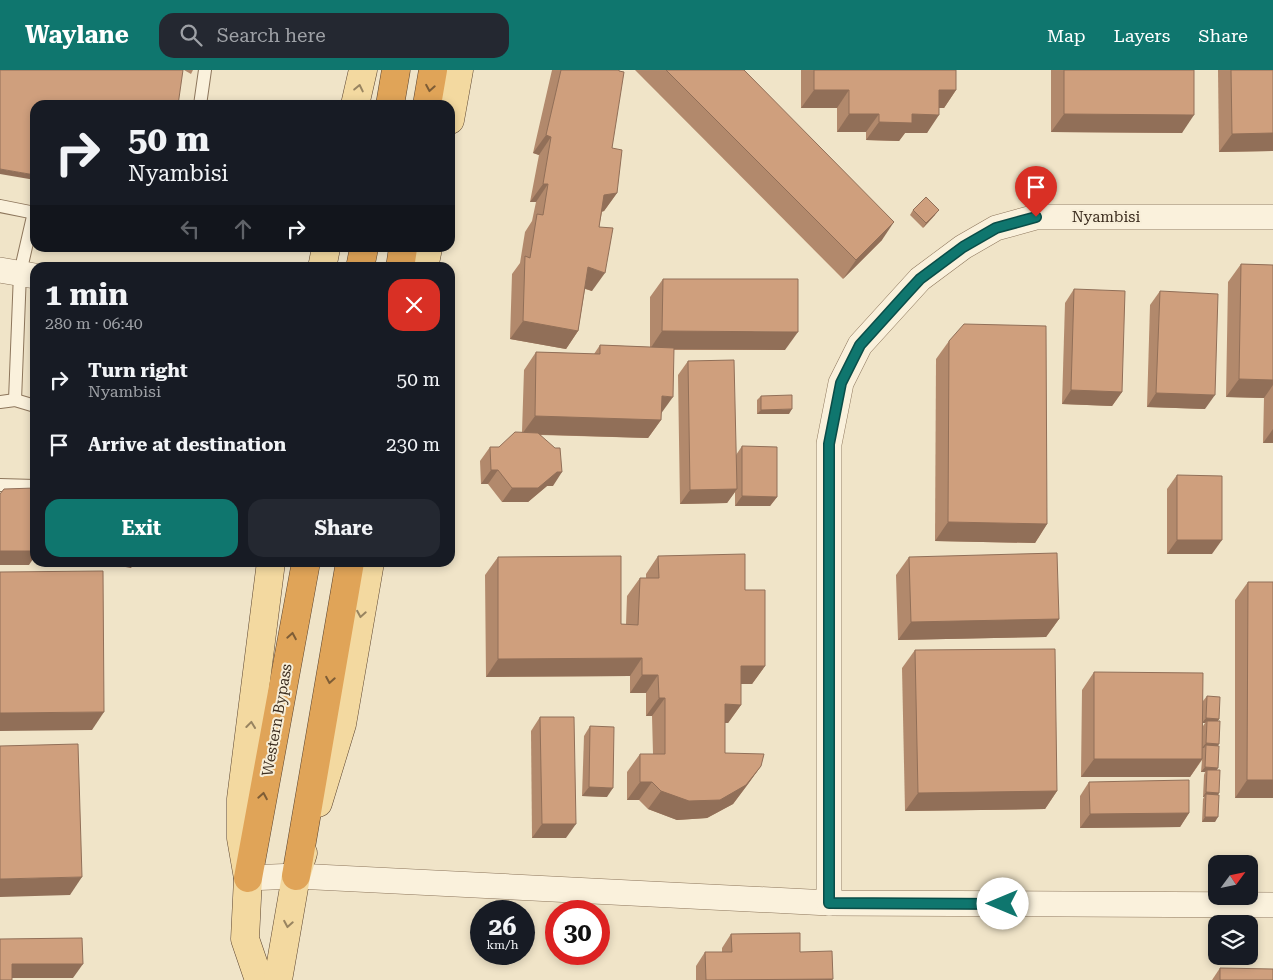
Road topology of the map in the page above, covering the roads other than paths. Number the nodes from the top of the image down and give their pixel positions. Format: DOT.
graph roads {
  1 [pos="205,70"];
  2 [pos="362,70"];
  3 [pos="396,70"];
  4 [pos="433,70"];
  5 [pos="459,70"];
  6 [pos="201,100"];
  7 [pos="356,100"];
  8 [pos="391,100"];
  9 [pos="429,100"];
  10 [pos="454,100"];
  11 [pos="0,206"];
  12 [pos="30,211"];
  13 [pos="1273,217"];
  14 [pos="30,227"];
  15 [pos="18,273"];
  16 [pos="14,400"];
  17 [pos="0,402"];
  18 [pos="30,405"];
  19 [pos="0,484"];
  20 [pos="30,486"];
  21 [pos="270,567"];
  22 [pos="305,567"];
  23 [pos="349,567"];
  24 [pos="369,567"];
  25 [pos="296,876"];
  26 [pos="248,878"];
  27 [pos="829,903"];
  28 [pos="1273,905"];
  29 [pos="259,980"];
  30 [pos="278,980"];
  1 -- 6 [label="lane"];
  7 -- 2 [label="main road, one-way"];
  3 -- 8 [label="highway"];
  4 -- 9 [label="highway, one-way"];
  5 -- 10 [label="main road"];
  11 -- 12 [label="lane"];
  13 -- 27 [label="street, Nyambisi"];
  14 -- 15 [label="lane"];
  15 -- 16 [label="lane"];
  16 -- 17 [label="lane"];
  16 -- 18 [label="lane"];
  19 -- 20 [label="lane"];
  26 -- 21 [label="main road, one-way"];
  26 -- 22 [label="highway, Western Bypass, one-way"];
  23 -- 25 [label="highway, one-way"];
  24 -- 25 [label="main road, one-way"];
  25 -- 26 [label="street"];
  25 -- 27 [label="street"];
  25 -- 30 [label="main road, one-way"];
  26 -- 29 [label="main road"];
  27 -- 28 [label="street"];
}
